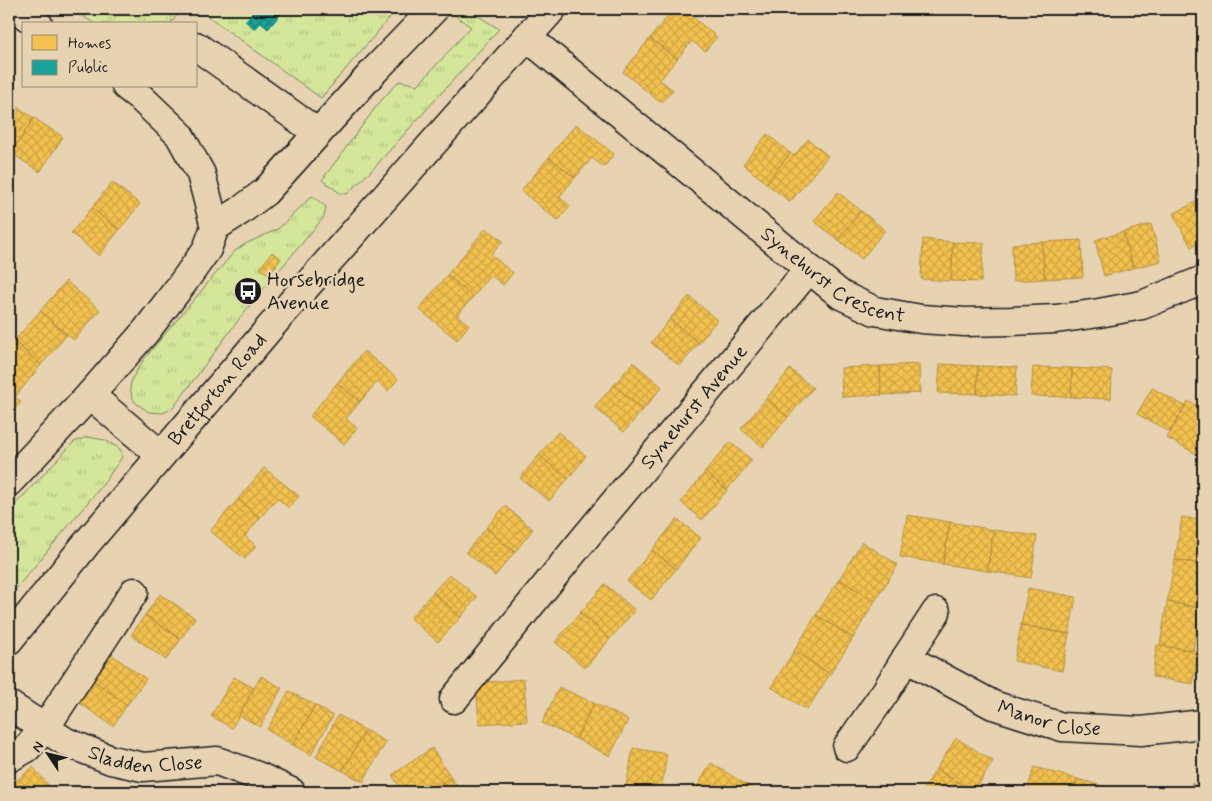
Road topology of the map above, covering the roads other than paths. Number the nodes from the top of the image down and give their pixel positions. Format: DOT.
graph roads {
  1 [pos="16,9"];
  2 [pos="434,9"];
  3 [pos="552,9"];
  4 [pos="35,22"];
  5 [pos="527,37"];
  6 [pos="198,47"];
  7 [pos="138,90"];
  8 [pos="318,132"];
  9 [pos="215,227"];
  10 [pos="808,269"];
  11 [pos="1203,280"];
  12 [pos="90,395"];
  13 [pos="161,456"];
  14 [pos="9,482"];
  15 [pos="134,592"];
  16 [pos="936,612"];
  17 [pos="9,640"];
  18 [pos="906,658"];
  19 [pos="454,699"];
  20 [pos="9,705"];
  21 [pos="1203,724"];
  22 [pos="45,728"];
  23 [pos="847,747"];
  24 [pos="9,758"];
  25 [pos="291,792"];
  1 -- 4 [label="street"];
  2 -- 8 [label="street"];
  3 -- 5 [label="street, Bretforton Road"];
  5 -- 10 [label="street, Synehurst Crescent"];
  5 -- 13 [label="street, Bretforton Road"];
  6 -- 8 [label="street"];
  7 -- 9 [label="street"];
  8 -- 9 [label="street"];
  9 -- 12 [label="street"];
  10 -- 11 [label="street, Synehurst Crescent"];
  10 -- 19 [label="street, Synehurst Avenue"];
  12 -- 13 [label="street"];
  12 -- 14 [label="street"];
  13 -- 17 [label="street, Bretforton Road"];
  15 -- 22 [label="street"];
  16 -- 18 [label="street"];
  18 -- 21 [label="street, Manor Close"];
  18 -- 23 [label="street"];
  20 -- 22 [label="street, Sladden Close"];
  22 -- 24 [label="street"];
  22 -- 25 [label="street, Sladden Close"];
}
